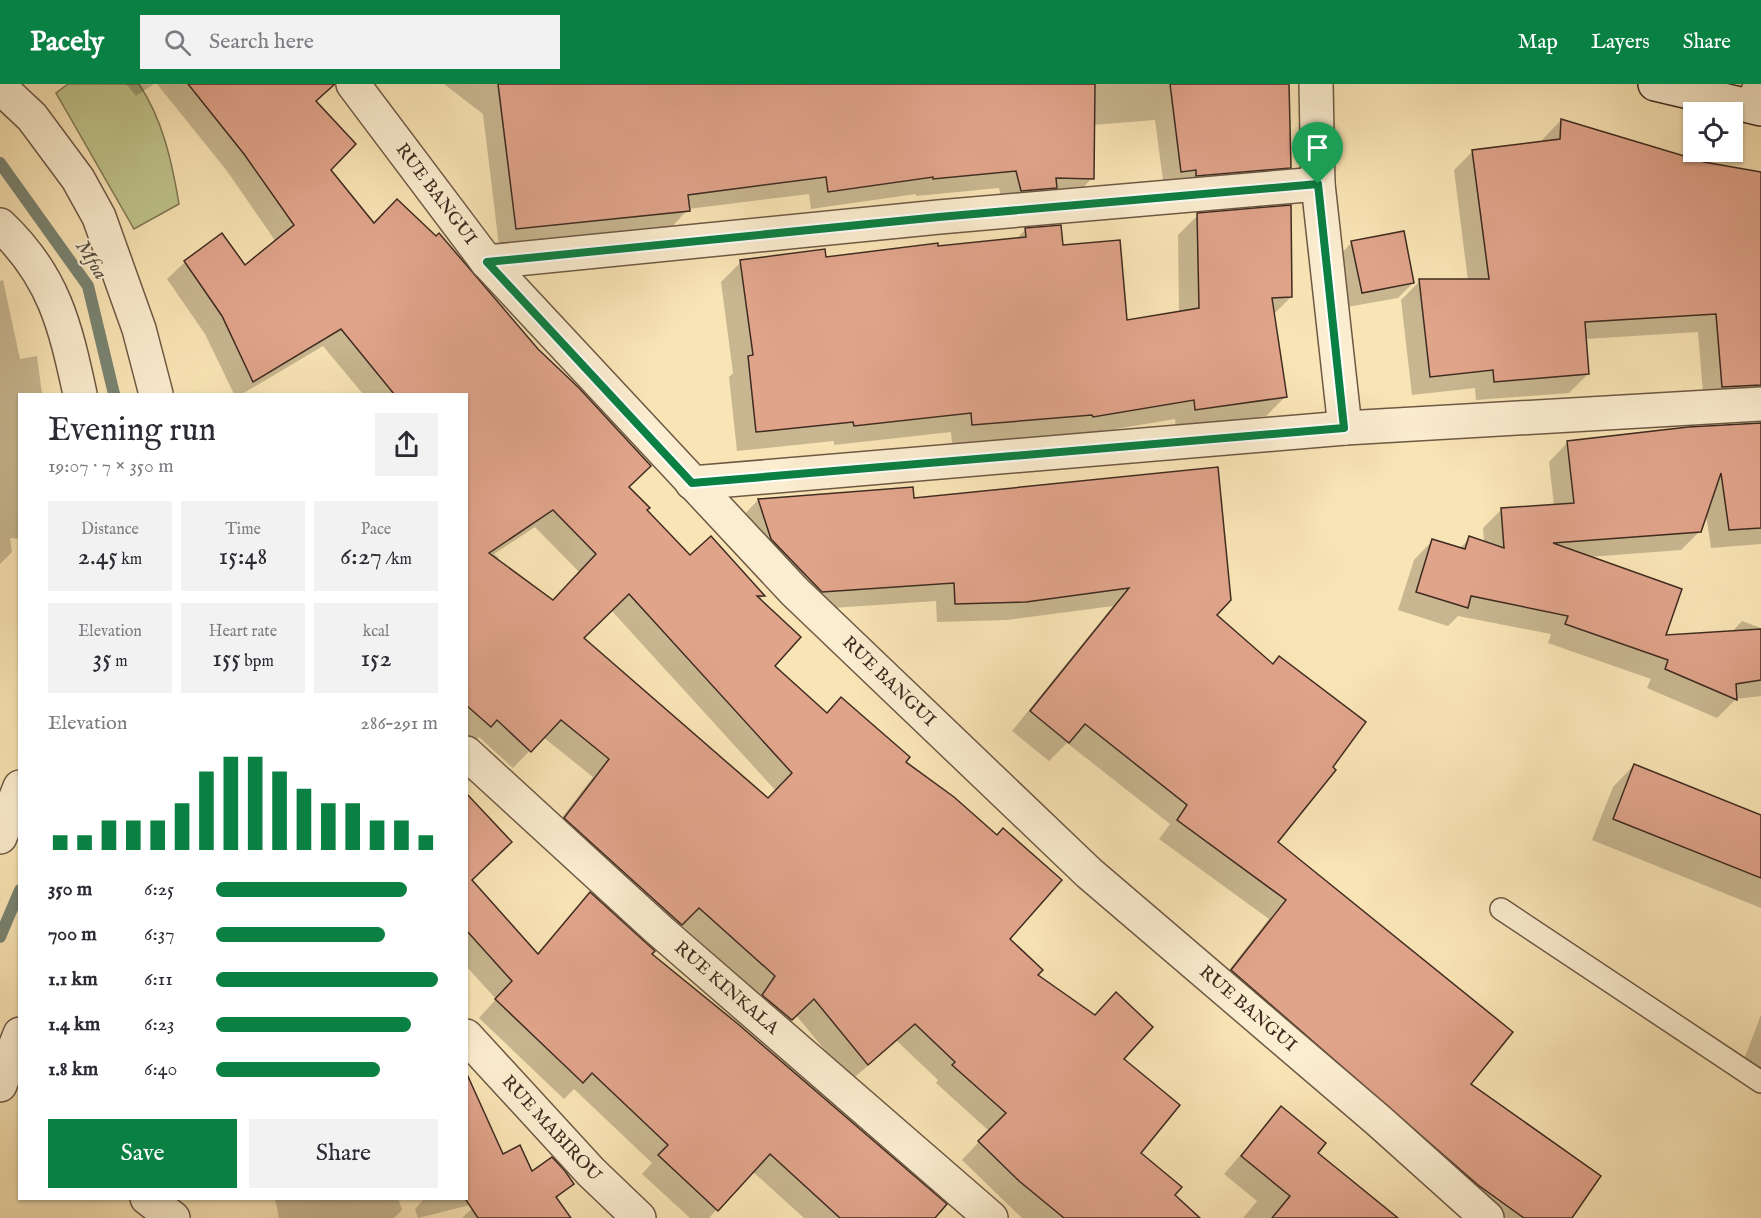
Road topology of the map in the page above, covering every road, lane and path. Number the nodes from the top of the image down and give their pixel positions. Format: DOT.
graph roads {
  1 [pos="353,84"];
  2 [pos="1316,84"];
  3 [pos="1655,84"];
  4 [pos="0,87"];
  5 [pos="1754,99"];
  6 [pos="1318,184"];
  7 [pos="0,225"];
  8 [pos="487,262"];
  9 [pos="80,393"];
  10 [pos="156,393"];
  11 [pos="1761,404"];
  12 [pos="1344,428"];
  13 [pos="692,483"];
  14 [pos="468,755"];
  15 [pos="18,792"];
  16 [pos="0,837"];
  17 [pos="1501,909"];
  18 [pos="468,1038"];
  19 [pos="18,1042"];
  20 [pos="9,1079"];
  21 [pos="1761,1082"];
  22 [pos="150,1200"];
  23 [pos="173,1218"];
  24 [pos="639,1218"];
  25 [pos="991,1218"];
  26 [pos="1487,1218"];
  1 -- 8 [label="street, RUE BANGUI"];
  2 -- 6 [label="street"];
  3 -- 5 [label="street"];
  4 -- 10 [label="street"];
  6 -- 8 [label="street"];
  6 -- 12 [label="street"];
  7 -- 9 [label="street"];
  8 -- 13 [label="street, RUE BANGUI"];
  11 -- 12 [label="street"];
  12 -- 13 [label="street"];
  13 -- 26 [label="street, RUE BANGUI"];
  14 -- 25 [label="street, RUE KINKALA"];
  15 -- 16 [label="street"];
  17 -- 21 [label="lane"];
  18 -- 24 [label="street, RUE MABIROU"];
  19 -- 20 [label="street"];
  22 -- 23 [label="street"];
}
